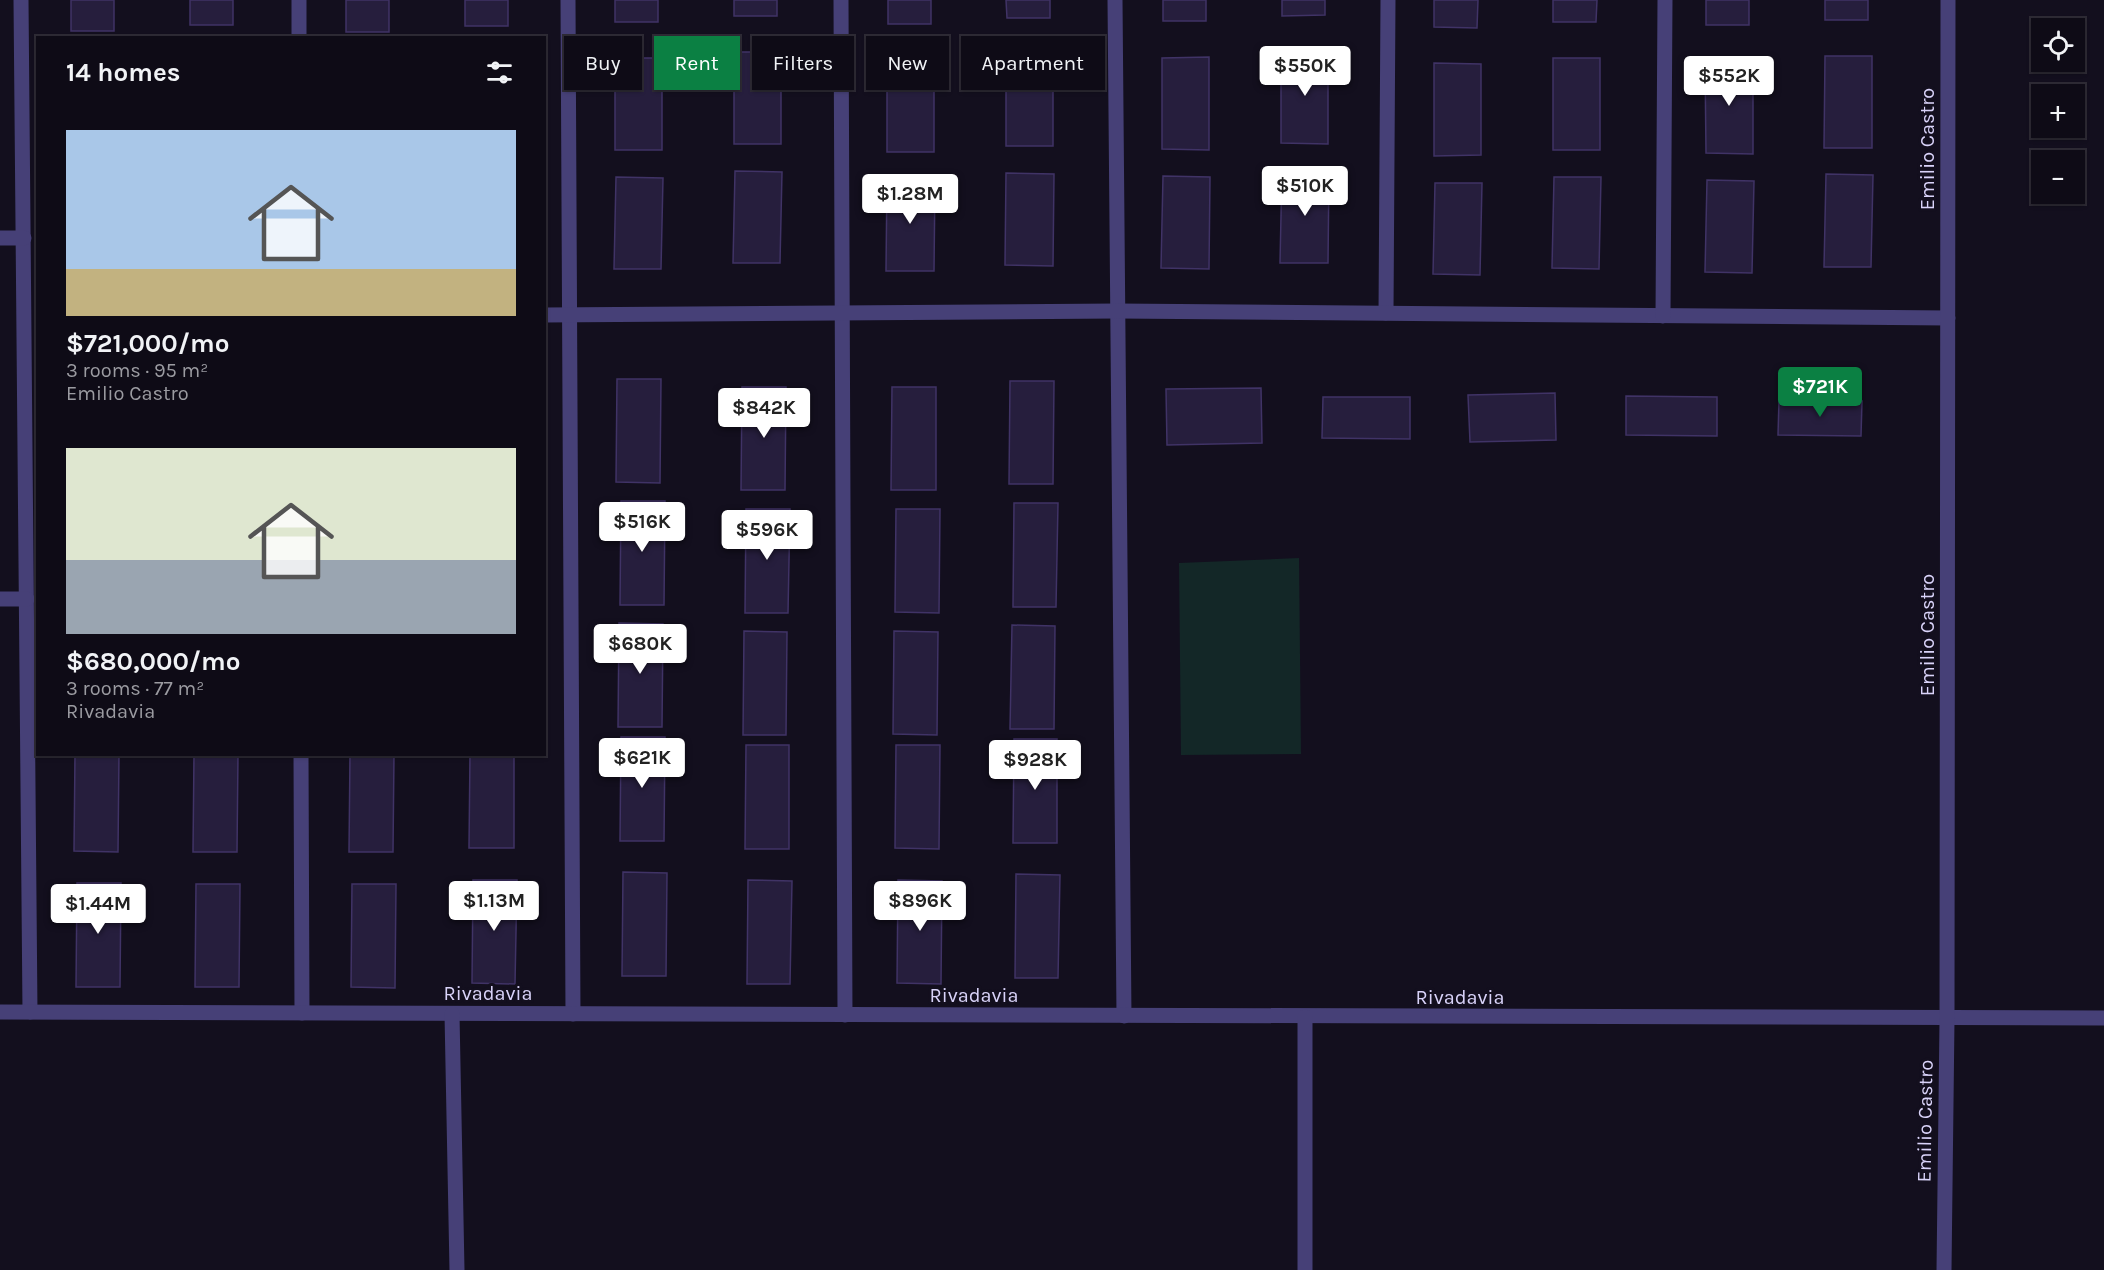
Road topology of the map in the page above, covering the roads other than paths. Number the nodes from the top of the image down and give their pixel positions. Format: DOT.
graph roads {
  1 [pos="21,0"];
  2 [pos="299,0"];
  3 [pos="568,0"];
  4 [pos="842,0"];
  5 [pos="1114,0"];
  6 [pos="1388,0"];
  7 [pos="1665,0"];
  8 [pos="1948,0"];
  9 [pos="299,36"];
  10 [pos="0,238"];
  11 [pos="24,238"];
  12 [pos="1117,311"];
  13 [pos="843,313"];
  14 [pos="1386,313"];
  15 [pos="546,315"];
  16 [pos="570,315"];
  17 [pos="1663,316"];
  18 [pos="31,318"];
  19 [pos="1948,318"];
  20 [pos="27,598"];
  21 [pos="0,599"];
  22 [pos="301,756"];
  23 [pos="0,1012"];
  24 [pos="30,1012"];
  25 [pos="302,1013"];
  26 [pos="452,1014"];
  27 [pos="573,1014"];
  28 [pos="845,1015"];
  29 [pos="1124,1016"];
  30 [pos="1305,1017"];
  31 [pos="2104,1018"];
  32 [pos="1947,1020"];
  33 [pos="458,1270"];
  34 [pos="1305,1270"];
  35 [pos="1944,1270"];
  1 -- 11 [label="street"];
  2 -- 9 [label="street"];
  3 -- 16 [label="street"];
  4 -- 13 [label="street"];
  5 -- 12 [label="street"];
  6 -- 14 [label="street"];
  7 -- 17 [label="street"];
  8 -- 19 [label="street, Emilio Castro"];
  10 -- 11 [label="street"];
  11 -- 18 [label="street"];
  12 -- 13 [label="street"];
  12 -- 14 [label="street"];
  12 -- 29 [label="street"];
  13 -- 16 [label="street"];
  13 -- 28 [label="street"];
  14 -- 17 [label="street"];
  15 -- 16 [label="street"];
  16 -- 27 [label="street"];
  17 -- 19 [label="street"];
  18 -- 20 [label="street"];
  19 -- 32 [label="street, Emilio Castro"];
  20 -- 21 [label="street"];
  20 -- 24 [label="street"];
  22 -- 25 [label="street"];
  23 -- 24 [label="street, Rivadavia"];
  24 -- 25 [label="street, Rivadavia"];
  25 -- 26 [label="street, Rivadavia"];
  26 -- 27 [label="street, Rivadavia"];
  26 -- 33 [label="street"];
  27 -- 28 [label="street, Rivadavia"];
  28 -- 29 [label="street, Rivadavia"];
  29 -- 30 [label="street, Rivadavia"];
  30 -- 32 [label="street, Rivadavia"];
  30 -- 34 [label="street"];
  31 -- 32 [label="street, Rivadavia"];
  32 -- 35 [label="street, Emilio Castro"];
}
